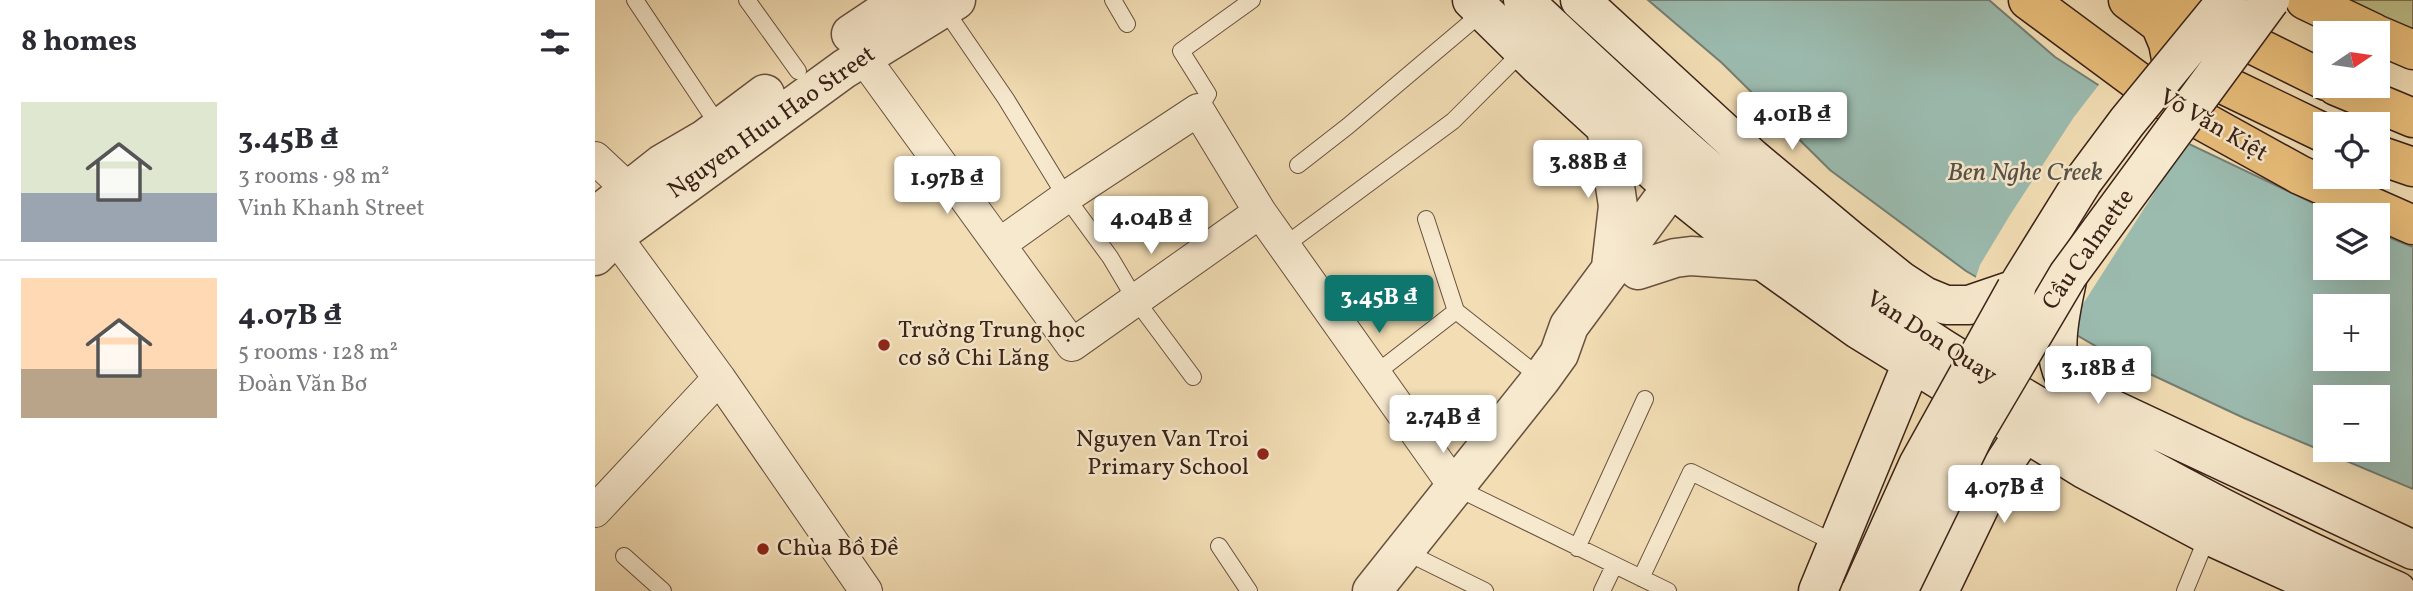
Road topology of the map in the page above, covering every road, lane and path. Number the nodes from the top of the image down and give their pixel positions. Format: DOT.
graph roads {
  1 [pos="635,0"];
  2 [pos="747,0"];
  3 [pos="902,0"];
  4 [pos="1113,0"];
  5 [pos="1252,0"];
  6 [pos="1523,0"];
  7 [pos="1580,0"];
  8 [pos="2028,0"];
  9 [pos="2128,0"];
  10 [pos="2172,0"];
  11 [pos="2209,0"];
  12 [pos="2227,0"];
  13 [pos="2270,0"];
  14 [pos="2305,0"];
  15 [pos="950,4"];
  16 [pos="1478,6"];
  17 [pos="2349,21"];
  18 [pos="1127,24"];
  19 [pos="2391,40"];
  20 [pos="2413,50"];
  21 [pos="1524,51"];
  22 [pos="2313,54"];
  23 [pos="863,57"];
  24 [pos="2173,68"];
  25 [pos="798,71"];
  26 [pos="2313,75"];
  27 [pos="2212,79"];
  28 [pos="2391,91"];
  29 [pos="2365,98"];
  30 [pos="2413,99"];
  31 [pos="1198,110"];
  32 [pos="2413,118"];
  33 [pos="719,126"];
  34 [pos="1606,127"];
  35 [pos="2313,128"];
  36 [pos="595,158"];
  37 [pos="2390,159"];
  38 [pos="1298,165"];
  39 [pos="2413,167"];
  40 [pos="1692,180"];
  41 [pos="628,189"];
  42 [pos="1066,197"];
  43 [pos="1260,212"];
  44 [pos="1426,219"];
  45 [pos="2413,225"];
  46 [pos="602,236"];
  47 [pos="1000,244"];
  48 [pos="1284,246"];
  49 [pos="1763,261"];
  50 [pos="1624,271"];
  51 [pos="2068,275"];
  52 [pos="2016,289"];
  53 [pos="1135,299"];
  54 [pos="1455,311"];
  55 [pos="1912,363"];
  56 [pos="1550,366"];
  57 [pos="1375,374"];
  58 [pos="1192,377"];
  59 [pos="719,378"];
  60 [pos="1645,399"];
  61 [pos="2024,433"];
  62 [pos="1455,487"];
  63 [pos="595,511"];
  64 [pos="2208,535"];
  65 [pos="1837,544"];
  66 [pos="1219,546"];
  67 [pos="1577,548"];
  68 [pos="2413,550"];
  69 [pos="1404,551"];
  70 [pos="624,556"];
  71 [pos="1614,566"];
  72 [pos="1641,578"];
  73 [pos="663,591"];
  74 [pos="866,591"];
  75 [pos="1249,591"];
  76 [pos="1372,591"];
  77 [pos="1485,591"];
  78 [pos="1602,591"];
  79 [pos="1668,591"];
  80 [pos="1818,591"];
  81 [pos="1861,591"];
  82 [pos="1898,591"];
  83 [pos="1939,591"];
  84 [pos="2185,591"];
  85 [pos="2331,591"];
  86 [pos="2396,591"];
  1 -- 33 [label="lane"];
  2 -- 25 [label="lane"];
  3 -- 25 [label="main road, Nguyen Huu Hao Street"];
  4 -- 18 [label="lane"];
  5 -- 31 [label="lane"];
  6 -- 40 [label="main road, Van Don Quay"];
  7 -- 52 [label="main road"];
  8 -- 45 [label="main road, Võ Văn Kiệt"];
  9 -- 24 [label="main road"];
  10 -- 26 [label="main road"];
  11 -- 22 [label="main road"];
  12 -- 24 [label="main road, Cầu Calmette, bridge"];
  13 -- 27 [label="main road, Cầu Calmette, bridge"];
  14 -- 17 [label="main road"];
  15 -- 23 [label="main road, Nguyen Huu Hao Street"];
  15 -- 42 [label="lane"];
  16 -- 21 [label="main road, Van Don Quay"];
  16 -- 38 [label="lane"];
  19 -- 20 [label="main road"];
  21 -- 34 [label="main road, Van Don Quay"];
  21 -- 48 [label="lane"];
  23 -- 46 [label="main road, Nguyen Huu Hao Street"];
  23 -- 47 [label="street"];
  24 -- 52 [label="main road, Cầu Calmette, bridge"];
  25 -- 33 [label="main road, Nguyen Huu Hao Street"];
  27 -- 35 [label="main road"];
  27 -- 51 [label="main road, Cầu Calmette, bridge"];
  28 -- 30 [label="main road"];
  29 -- 32 [label="main road"];
  31 -- 42 [label="street"];
  31 -- 43 [label="street"];
  33 -- 41 [label="main road, Nguyen Huu Hao Street"];
  34 -- 40 [label="main road, Van Don Quay"];
  34 -- 50 [label="main road"];
  36 -- 41 [label="street"];
  37 -- 39 [label="main road"];
  40 -- 49 [label="main road, Van Don Quay"];
  40 -- 50 [label="main road"];
  40 -- 86 [label="main road, Van Don Quay"];
  41 -- 46 [label="main road, Nguyen Huu Hao Street"];
  42 -- 47 [label="street"];
  42 -- 53 [label="lane"];
  43 -- 48 [label="street"];
  43 -- 53 [label="street"];
  44 -- 54 [label="lane"];
  46 -- 59 [label="street"];
  47 -- 53 [label="street"];
  48 -- 57 [label="street"];
  49 -- 50 [label="main road"];
  49 -- 55 [label="main road, Van Don Quay"];
  50 -- 56 [label="main road"];
  51 -- 68 [label="main road"];
  51 -- 82 [label="main road, Cầu Calmette, bridge"];
  52 -- 81 [label="main road, Cầu Calmette, bridge"];
  53 -- 58 [label="lane"];
  54 -- 56 [label="lane"];
  54 -- 57 [label="lane"];
  55 -- 61 [label="main road, Van Don Quay"];
  55 -- 65 [label="main road"];
  56 -- 62 [label="main road"];
  57 -- 62 [label="street"];
  59 -- 63 [label="street"];
  59 -- 74 [label="street"];
  60 -- 67 [label="lane"];
  61 -- 64 [label="main road, Van Don Quay"];
  61 -- 83 [label="main road"];
  62 -- 67 [label="lane"];
  62 -- 69 [label="main road"];
  64 -- 84 [label="lane"];
  64 -- 85 [label="main road, Van Don Quay"];
  65 -- 72 [label="lane"];
  65 -- 80 [label="main road"];
  66 -- 75 [label="lane"];
  67 -- 71 [label="lane"];
  69 -- 76 [label="main road"];
  69 -- 77 [label="lane"];
  70 -- 73 [label="lane"];
  71 -- 72 [label="lane"];
  71 -- 78 [label="lane"];
  72 -- 79 [label="lane"];
}
